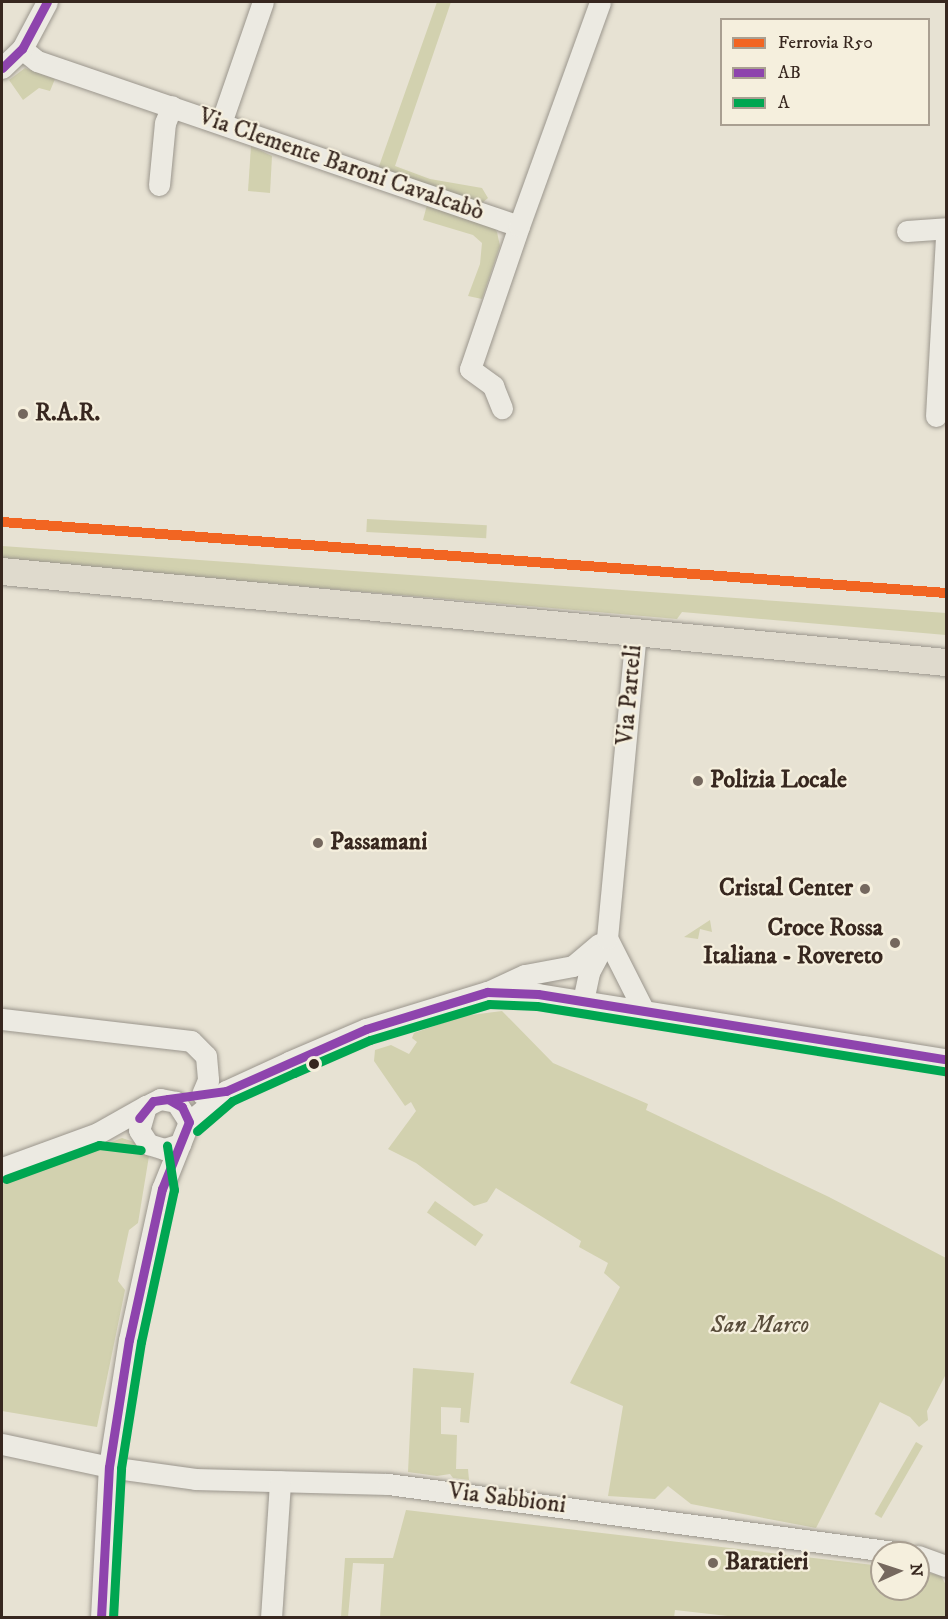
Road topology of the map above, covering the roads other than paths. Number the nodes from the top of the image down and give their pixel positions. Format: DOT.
graph roads {
  1 [pos="47,2"];
  2 [pos="262,2"];
  3 [pos="600,2"];
  4 [pos="22,49"];
  5 [pos="2,68"];
  6 [pos="172,106"];
  7 [pos="221,123"];
  8 [pos="159,185"];
  9 [pos="519,226"];
  10 [pos="946,228"];
  11 [pos="907,231"];
  12 [pos="946,238"];
  13 [pos="502,408"];
  14 [pos="936,416"];
  15 [pos="2,571"];
  16 [pos="636,631"];
  17 [pos="946,662"];
  18 [pos="607,938"];
  19 [pos="487,992"];
  20 [pos="583,1001"];
  21 [pos="644,1011"];
  22 [pos="2,1019"];
  23 [pos="946,1059"];
  24 [pos="226,1091"];
  25 [pos="202,1094"];
  26 [pos="168,1099"];
  27 [pos="146,1106"];
  28 [pos="189,1122"];
  29 [pos="98,1133"];
  30 [pos="149,1143"];
  31 [pos="180,1144"];
  32 [pos="2,1168"];
  33 [pos="162,1189"];
  34 [pos="2,1444"];
  35 [pos="109,1467"];
  36 [pos="280,1481"];
  37 [pos="870,1549"];
  38 [pos="930,1560"];
  39 [pos="946,1566"];
  40 [pos="101,1617"];
  41 [pos="272,1617"];
  1 -- 4 [label="street"];
  2 -- 7 [label="street"];
  3 -- 9 [label="street"];
  4 -- 5 [label="street"];
  4 -- 6 [label="street, Via Clemente Baroni Cavalcabò"];
  6 -- 7 [label="street, Via Clemente Baroni Cavalcabò"];
  6 -- 8 [label="street"];
  7 -- 9 [label="street, Via Clemente Baroni Cavalcabò"];
  9 -- 13 [label="street"];
  10 -- 11 [label="street"];
  12 -- 14 [label="street"];
  15 -- 16 [label="main road"];
  16 -- 17 [label="main road"];
  16 -- 18 [label="street, Via Parteli"];
  18 -- 19 [label="street"];
  18 -- 20 [label="street, Via Parteli"];
  18 -- 21 [label="street"];
  19 -- 20 [label="street"];
  19 -- 24 [label="street"];
  20 -- 21 [label="street"];
  21 -- 23 [label="street"];
  22 -- 25 [label="street"];
  24 -- 25 [label="street"];
  24 -- 28 [label="street"];
  25 -- 26 [label="street"];
  26 -- 27 [label="street"];
  26 -- 28 [label="street"];
  27 -- 29 [label="street"];
  27 -- 30 [label="street"];
  28 -- 31 [label="street"];
  29 -- 30 [label="street"];
  29 -- 32 [label="street"];
  30 -- 31 [label="street"];
  30 -- 33 [label="street"];
  31 -- 33 [label="street"];
  33 -- 35 [label="street"];
  34 -- 35 [label="street, Via Sabbioni"];
  35 -- 36 [label="street, Via Sabbioni"];
  35 -- 40 [label="street"];
  36 -- 37 [label="street, Via Sabbioni"];
  36 -- 41 [label="street"];
  38 -- 39 [label="street"];
}
